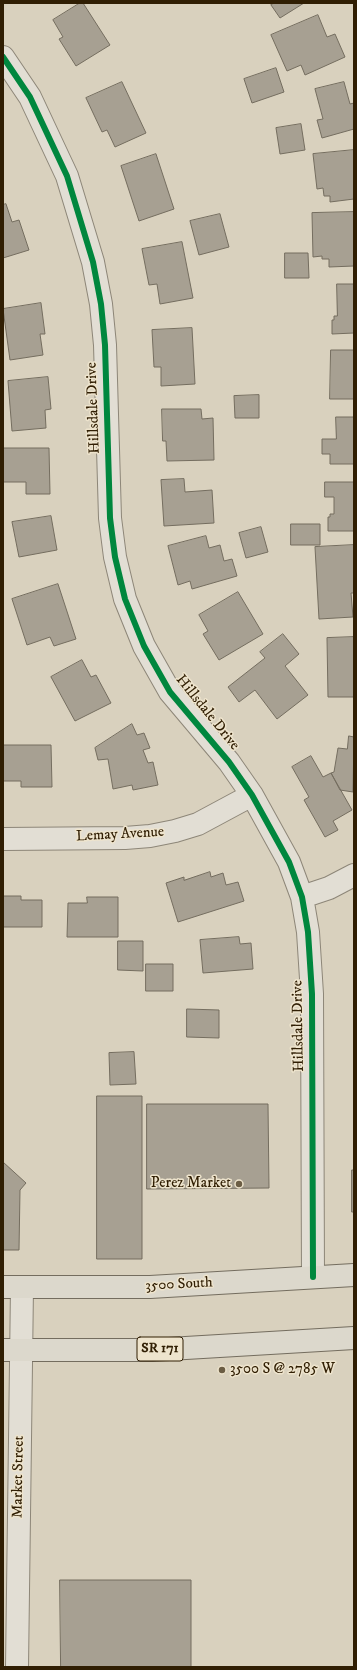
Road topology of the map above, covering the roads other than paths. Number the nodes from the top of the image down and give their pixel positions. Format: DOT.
graph roads {
  1 [pos="3,57"];
  2 [pos="252,795"];
  3 [pos="3,839"];
  4 [pos="354,875"];
  5 [pos="302,897"];
  6 [pos="354,1275"];
  7 [pos="313,1277"];
  8 [pos="12,1287"];
  9 [pos="354,1338"];
  10 [pos="12,1350"];
  11 [pos="16,1666"];
  1 -- 2 [label="street, Hillsdale Drive"];
  2 -- 3 [label="street, Lemay Avenue"];
  2 -- 5 [label="street, Hillsdale Drive"];
  4 -- 5 [label="street"];
  5 -- 7 [label="street, Hillsdale Drive"];
  6 -- 7 [label="main road, 3500 South"];
  7 -- 8 [label="main road, 3500 South"];
  8 -- 10 [label="street, Market Street"];
  9 -- 10 [label="main road, SR 171"];
  10 -- 11 [label="street, Market Street"];
}
